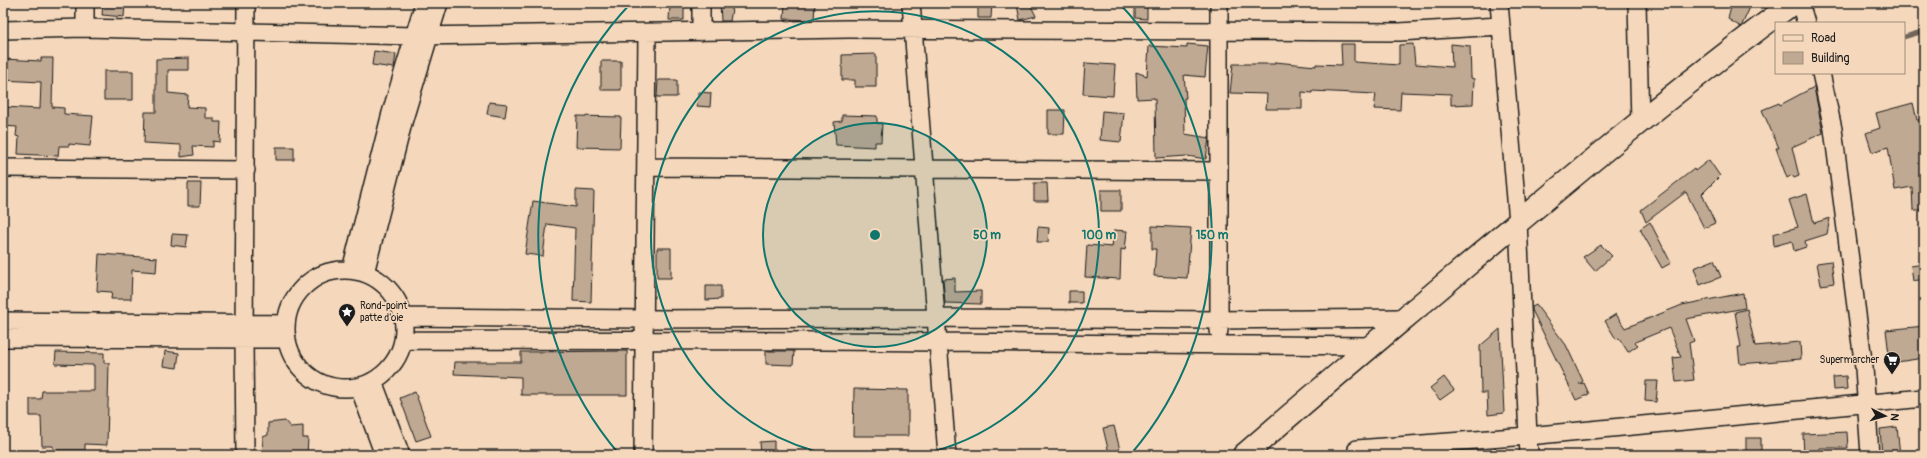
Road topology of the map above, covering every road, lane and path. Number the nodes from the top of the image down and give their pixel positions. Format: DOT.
graph roads {
  1 [pos="85,3"];
  2 [pos="246,3"];
  3 [pos="424,3"];
  4 [pos="439,3"];
  5 [pos="701,3"];
  6 [pos="911,3"];
  7 [pos="1219,3"];
  8 [pos="1499,3"];
  9 [pos="1637,3"];
  10 [pos="1778,3"];
  11 [pos="1792,3"];
  12 [pos="1800,3"];
  13 [pos="1806,22"];
  14 [pos="1500,26"];
  15 [pos="85,28"];
  16 [pos="1760,28"];
  17 [pos="3,30"];
  18 [pos="913,30"];
  19 [pos="246,31"];
  20 [pos="1219,31"];
  21 [pos="701,32"];
  22 [pos="647,34"];
  23 [pos="422,36"];
  24 [pos="1821,74"];
  25 [pos="1640,122"];
  26 [pos="646,166"];
  27 [pos="924,167"];
  28 [pos="3,168"];
  29 [pos="246,170"];
  30 [pos="1219,171"];
  31 [pos="1518,222"];
  32 [pos="358,271"];
  33 [pos="403,317"];
  34 [pos="935,318"];
  35 [pos="1404,318"];
  36 [pos="644,319"];
  37 [pos="1219,320"];
  38 [pos="3,321"];
  39 [pos="244,331"];
  40 [pos="286,332"];
  41 [pos="3,338"];
  42 [pos="403,340"];
  43 [pos="644,341"];
  44 [pos="937,343"];
  45 [pos="1218,344"];
  46 [pos="1371,346"];
  47 [pos="366,384"];
  48 [pos="1924,398"];
  49 [pos="1866,403"];
  50 [pos="1528,436"];
  51 [pos="1357,449"];
  52 [pos="245,455"];
  53 [pos="384,455"];
  54 [pos="401,455"];
  55 [pos="643,455"];
  56 [pos="947,455"];
  57 [pos="1244,455"];
  58 [pos="1529,455"];
  59 [pos="1870,455"];
  1 -- 15 [label="street"];
  2 -- 19 [label="street"];
  3 -- 23 [label="street"];
  4 -- 23 [label="street"];
  5 -- 21 [label="street"];
  6 -- 18 [label="street"];
  7 -- 20 [label="street"];
  8 -- 14 [label="street"];
  9 -- 25 [label="street"];
  10 -- 16 [label="highway"];
  11 -- 16 [label="highway"];
  12 -- 13 [label="street"];
  14 -- 20 [label="street"];
  14 -- 31 [label="street"];
  15 -- 17 [label="street"];
  15 -- 19 [label="street"];
  16 -- 25 [label="highway"];
  18 -- 20 [label="street"];
  18 -- 21 [label="street"];
  18 -- 27 [label="street"];
  19 -- 23 [label="street"];
  19 -- 29 [label="street"];
  20 -- 30 [label="street"];
  21 -- 22 [label="street"];
  22 -- 23 [label="street"];
  22 -- 26 [label="street"];
  23 -- 32 [label="street"];
  24 -- 49 [label="street"];
  25 -- 31 [label="highway"];
  26 -- 27 [label="street"];
  26 -- 36 [label="street"];
  27 -- 30 [label="street"];
  27 -- 34 [label="street"];
  28 -- 29 [label="street"];
  29 -- 39 [label="street"];
  30 -- 37 [label="street"];
  31 -- 35 [label="highway"];
  31 -- 50 [label="street"];
  32 -- 33 [label="street"];
  32 -- 40 [label="street"];
  33 -- 36 [label="street"];
  33 -- 42 [label="street"];
  34 -- 36 [label="street"];
  34 -- 37 [label="street"];
  34 -- 44 [label="street"];
  35 -- 37 [label="street"];
  35 -- 46 [label="highway"];
  36 -- 43 [label="street"];
  37 -- 45 [label="street"];
  38 -- 39 [label="street"];
  39 -- 40 [label="street"];
  39 -- 41 [label="street"];
  39 -- 52 [label="street"];
  40 -- 47 [label="street"];
  42 -- 43 [label="street"];
  42 -- 47 [label="street"];
  43 -- 44 [label="street"];
  43 -- 55 [label="street"];
  44 -- 45 [label="street"];
  44 -- 56 [label="street"];
  45 -- 46 [label="street"];
  46 -- 57 [label="highway"];
  47 -- 53 [label="street"];
  47 -- 54 [label="street"];
  48 -- 49 [label="street"];
  49 -- 50 [label="street"];
  49 -- 59 [label="street"];
  50 -- 51 [label="street"];
  50 -- 58 [label="street"];
}
